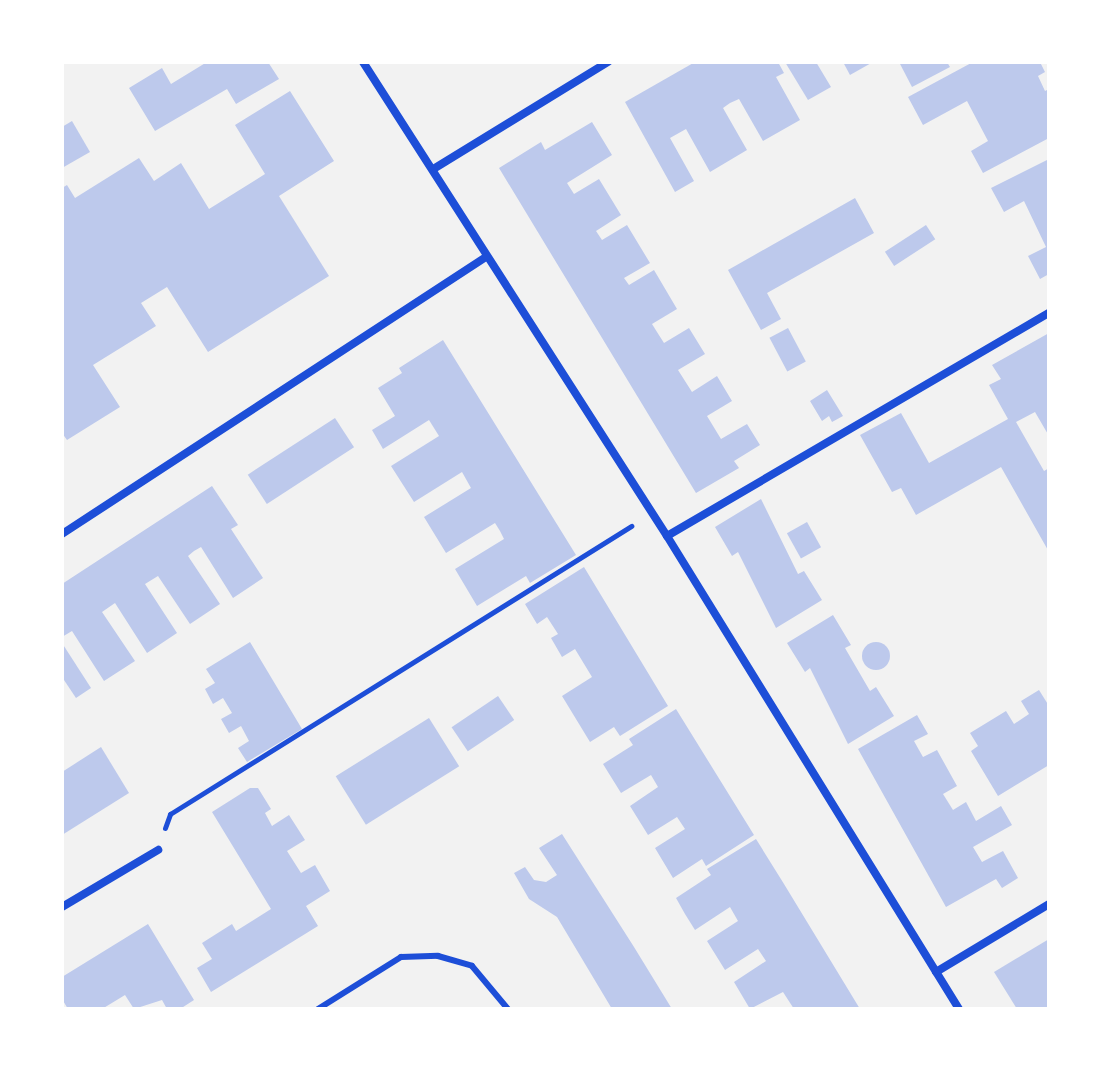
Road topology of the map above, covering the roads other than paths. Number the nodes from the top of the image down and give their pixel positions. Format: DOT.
graph roads {
  1 [pos="363,62"];
  2 [pos="608,62"];
  3 [pos="435,168"];
  4 [pos="486,257"];
  5 [pos="1049,313"];
  6 [pos="62,534"];
  7 [pos="667,536"];
  8 [pos="158,850"];
  9 [pos="1049,904"];
  10 [pos="62,907"];
  11 [pos="936,972"];
  12 [pos="318,1009"];
  13 [pos="508,1009"];
  14 [pos="959,1009"];
  1 -- 3 [label="street"];
  2 -- 3 [label="street"];
  3 -- 4 [label="street"];
  4 -- 6 [label="street"];
  4 -- 7 [label="street"];
  5 -- 7 [label="street"];
  7 -- 11 [label="street"];
  8 -- 10 [label="street"];
  9 -- 11 [label="street"];
  11 -- 14 [label="street"];
  12 -- 13 [label="lane"];
}
